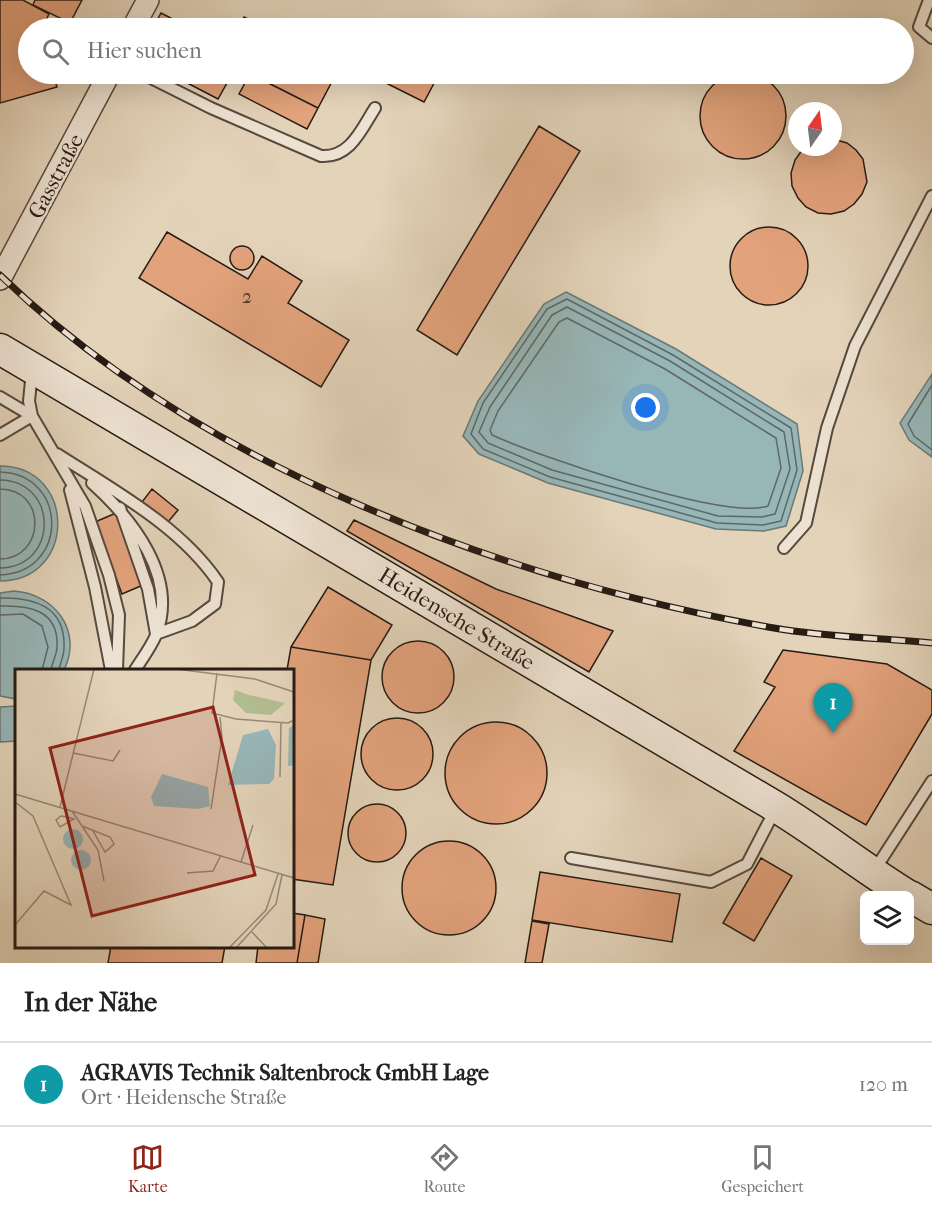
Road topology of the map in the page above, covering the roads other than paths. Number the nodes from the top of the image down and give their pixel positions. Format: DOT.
graph roads {
  1 [pos="148,0"];
  2 [pos="929,0"];
  3 [pos="138,18"];
  4 [pos="932,38"];
  5 [pos="104,84"];
  6 [pos="163,84"];
  7 [pos="375,108"];
  8 [pos="932,196"];
  9 [pos="0,279"];
  10 [pos="0,349"];
  11 [pos="32,368"];
  12 [pos="0,397"];
  13 [pos="32,416"];
  14 [pos="0,435"];
  15 [pos="57,454"];
  16 [pos="784,548"];
  17 [pos="156,634"];
  18 [pos="111,669"];
  19 [pos="117,669"];
  20 [pos="136,669"];
  21 [pos="932,782"];
  22 [pos="776,807"];
  23 [pos="571,858"];
  24 [pos="873,874"];
  25 [pos="901,891"];
  26 [pos="914,899"];
  27 [pos="932,909"];
  1 -- 3 [label="street"];
  2 -- 4 [label="lane"];
  5 -- 9 [label="street, Gasstraße"];
  6 -- 7 [label="lane"];
  8 -- 16 [label="lane"];
  10 -- 11 [label="main road, Heidensche Straße"];
  11 -- 13 [label="lane"];
  11 -- 22 [label="main road, Heidensche Straße"];
  12 -- 13 [label="lane"];
  13 -- 14 [label="lane"];
  13 -- 15 [label="lane"];
  15 -- 17 [label="lane"];
  15 -- 17 [label="lane"];
  15 -- 18 [label="lane"];
  15 -- 19 [label="lane"];
  17 -- 20 [label="lane"];
  21 -- 24 [label="lane"];
  22 -- 23 [label="lane"];
  22 -- 24 [label="main road, Heidensche Straße"];
  24 -- 25 [label="main road, Heidensche Straße"];
  26 -- 27 [label="main road, Heidensche Straße"];
}
